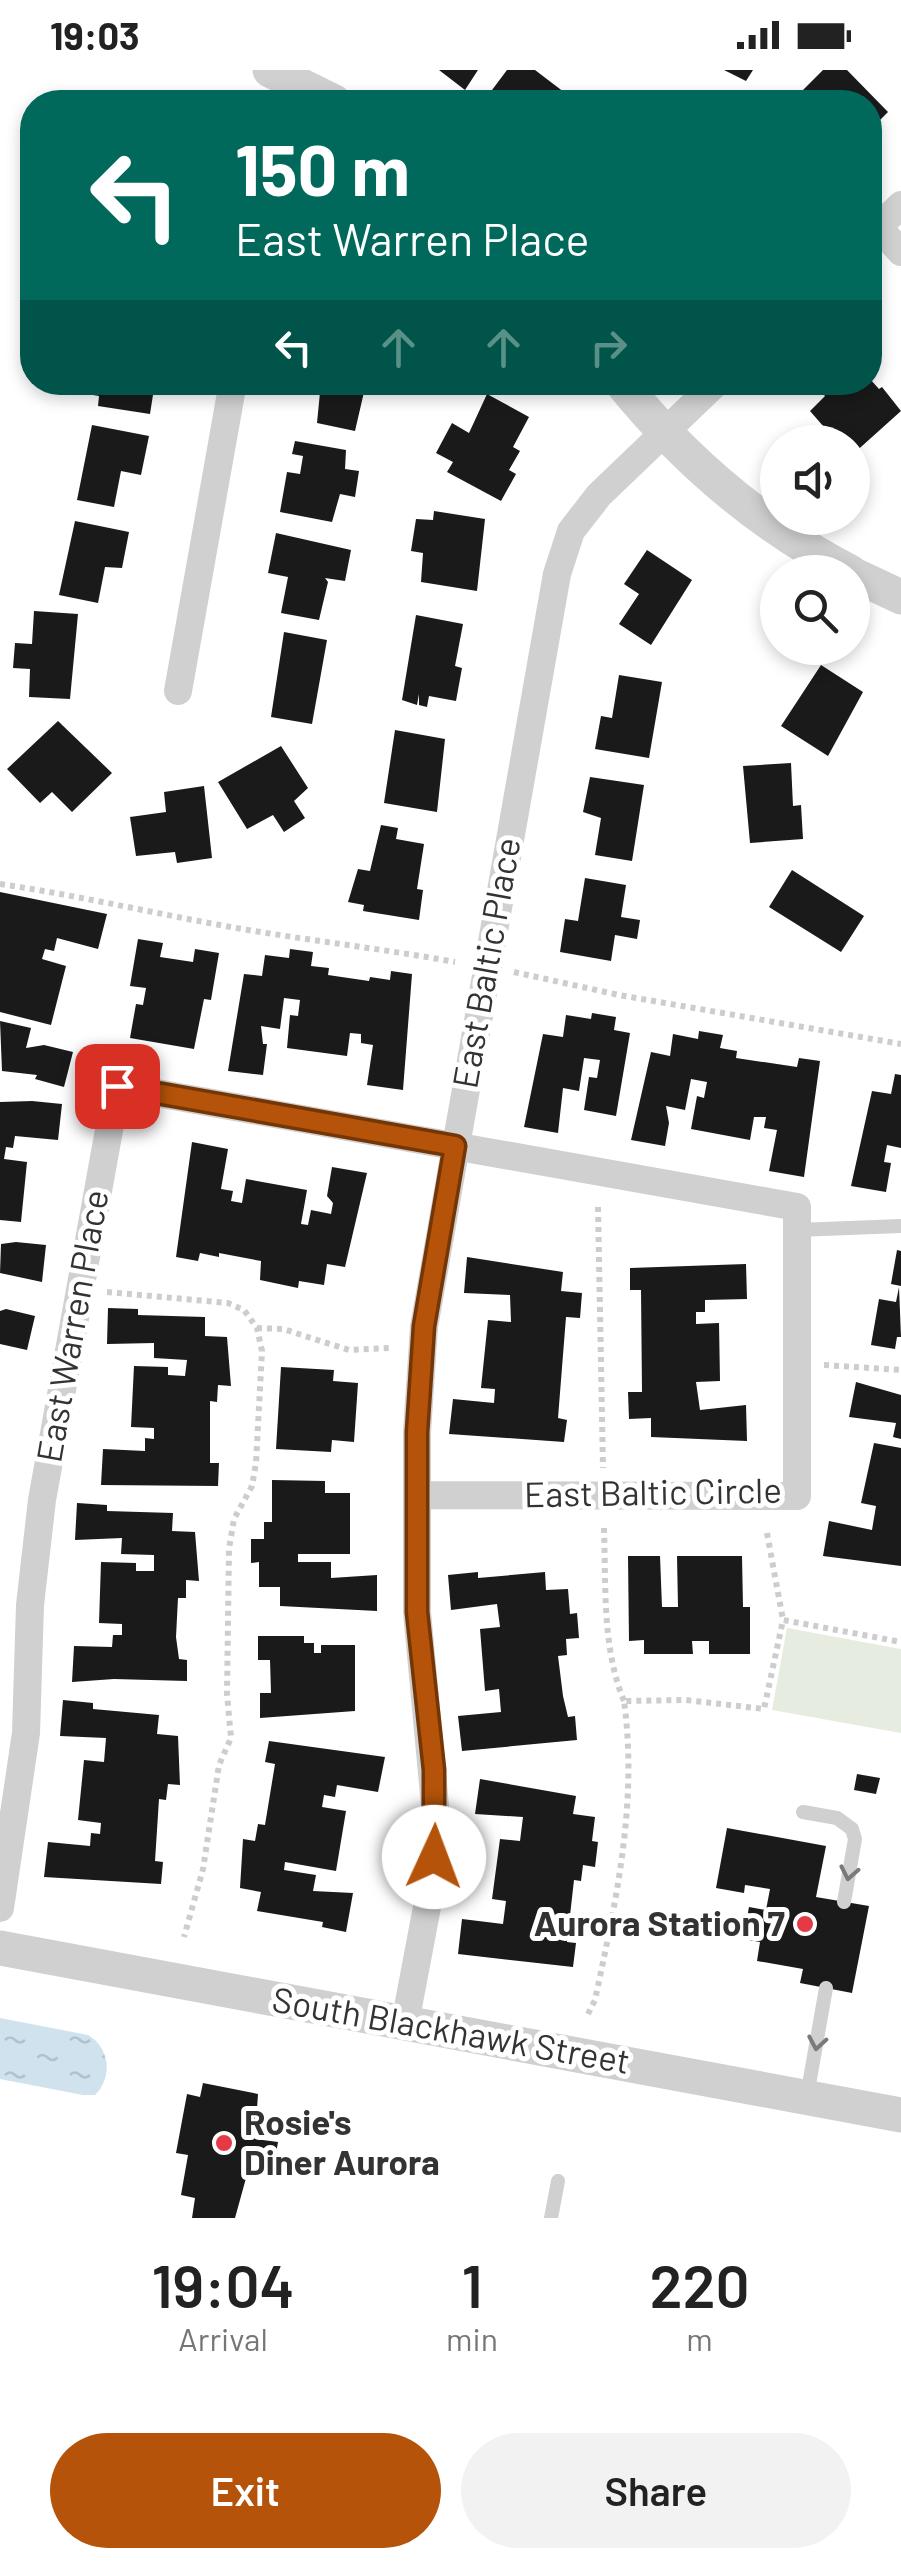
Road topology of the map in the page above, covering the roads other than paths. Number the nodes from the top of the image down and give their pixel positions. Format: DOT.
graph roads {
  1 [pos="270,70"];
  2 [pos="310,90"];
  3 [pos="901,205"];
  4 [pos="882,223"];
  5 [pos="230,395"];
  6 [pos="632,395"];
  7 [pos="703,395"];
  8 [pos="664,433"];
  9 [pos="823,555"];
  10 [pos="870,582"];
  11 [pos="901,597"];
  12 [pos="178,690"];
  13 [pos="455,1146"];
  14 [pos="901,1226"];
  15 [pos="797,1230"];
  16 [pos="418,1495"];
  17 [pos="802,1812"];
  18 [pos="844,1902"];
  19 [pos="0,1908"];
  20 [pos="0,1948"];
  21 [pos="826,1988"];
  22 [pos="405,2023"];
  23 [pos="807,2098"];
  24 [pos="901,2115"];
  25 [pos="558,2181"];
  26 [pos="551,2218"];
  1 -- 2 [label="street"];
  3 -- 4 [label="street"];
  5 -- 12 [label="street"];
  6 -- 8 [label="street"];
  7 -- 8 [label="street, East Baltic Place"];
  8 -- 9 [label="street"];
  8 -- 13 [label="street, East Baltic Place"];
  10 -- 11 [label="street"];
  13 -- 15 [label="street"];
  13 -- 16 [label="street, East Baltic Place"];
  13 -- 19 [label="street, East Warren Place"];
  14 -- 15 [label="lane"];
  15 -- 16 [label="street, East Baltic Circle"];
  16 -- 22 [label="street, East Baltic Place"];
  17 -- 18 [label="lane, one-way"];
  20 -- 22 [label="street, South Blackhawk Street"];
  21 -- 23 [label="lane, one-way"];
  22 -- 23 [label="street, South Blackhawk Street"];
  23 -- 24 [label="street, South Blackhawk Street"];
  25 -- 26 [label="lane"];
}
